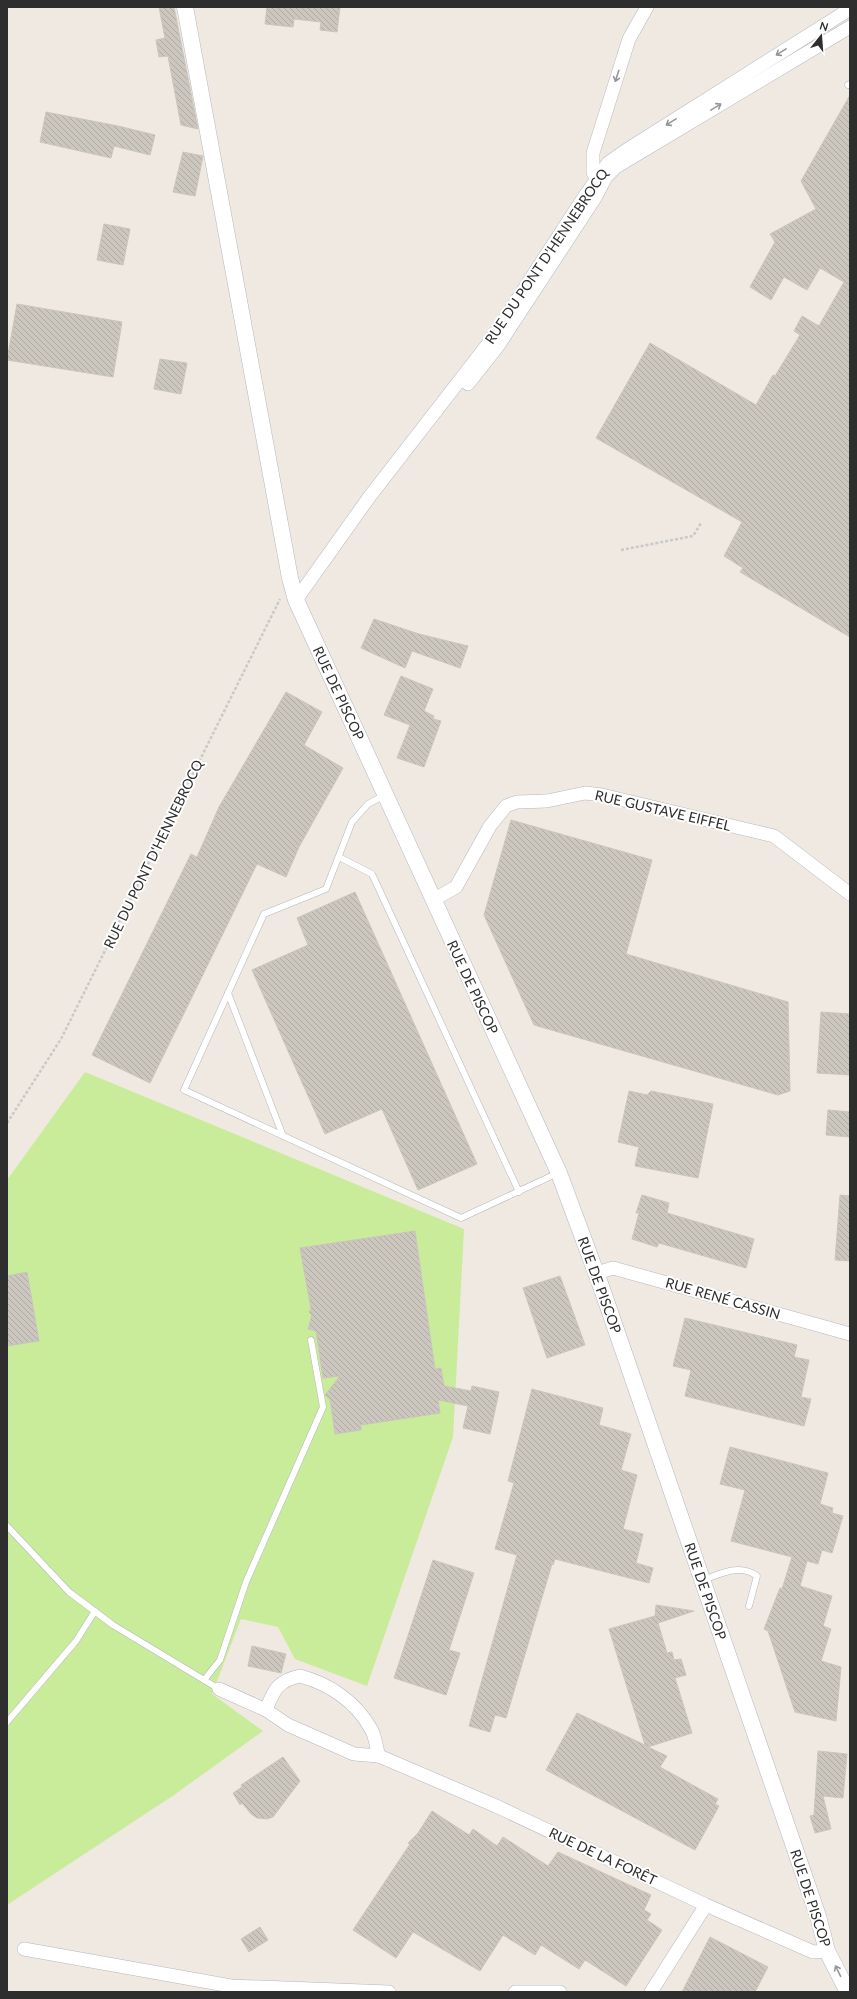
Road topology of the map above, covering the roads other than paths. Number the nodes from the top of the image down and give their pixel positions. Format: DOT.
graph roads {
  1 [pos="185,7"];
  2 [pos="647,7"];
  3 [pos="850,9"];
  4 [pos="850,26"];
  5 [pos="597,181"];
  6 [pos="355,520"];
  7 [pos="296,600"];
  8 [pos="385,795"];
  9 [pos="339,857"];
  10 [pos="850,894"];
  11 [pos="433,900"];
  12 [pos="228,993"];
  13 [pos="283,1136"];
  14 [pos="559,1172"];
  15 [pos="519,1192"];
  16 [pos="596,1273"];
  17 [pos="850,1334"];
  18 [pos="310,1340"];
  19 [pos="7,1526"];
  20 [pos="703,1580"];
  21 [pos="749,1606"];
  22 [pos="95,1612"];
  23 [pos="204,1680"];
  24 [pos="219,1689"];
  25 [pos="266,1710"];
  26 [pos="7,1722"];
  27 [pos="379,1756"];
  28 [pos="706,1906"];
  29 [pos="24,1949"];
  30 [pos="827,1951"];
  31 [pos="389,1992"];
  32 [pos="515,1992"];
  33 [pos="560,1992"];
  34 [pos="651,1992"];
  35 [pos="848,1992"];
  1 -- 7 [label="street, RUE DE PISCOP"];
  2 -- 5 [label="street, one-way"];
  3 -- 5 [label="street, RUE DU PONT D'HENNEBROCQ, one-way"];
  6 -- 4 [label="street, RUE DU PONT D'HENNEBROCQ, one-way"];
  5 -- 6 [label="street, RUE DU PONT D'HENNEBROCQ"];
  6 -- 7 [label="street, RUE DU PONT D'HENNEBROCQ"];
  7 -- 8 [label="street, RUE DE PISCOP"];
  8 -- 9 [label="lane"];
  8 -- 11 [label="street, RUE DE PISCOP"];
  9 -- 12 [label="lane"];
  9 -- 15 [label="lane"];
  10 -- 11 [label="street, RUE GUSTAVE EIFFEL"];
  11 -- 14 [label="street, RUE DE PISCOP"];
  12 -- 13 [label="lane"];
  12 -- 13 [label="lane"];
  13 -- 15 [label="lane"];
  14 -- 15 [label="lane"];
  14 -- 16 [label="street, RUE DE PISCOP"];
  16 -- 17 [label="street, RUE RENÉ CASSIN"];
  16 -- 20 [label="street, RUE DE PISCOP"];
  18 -- 23 [label="lane"];
  19 -- 22 [label="lane"];
  20 -- 21 [label="lane"];
  20 -- 30 [label="street, RUE DE PISCOP"];
  22 -- 23 [label="lane"];
  22 -- 26 [label="lane"];
  23 -- 24 [label="lane"];
  24 -- 25 [label="street, RUE DE LA FORÊT"];
  25 -- 27 [label="street, RUE DE LA FORÊT"];
  25 -- 27 [label="street"];
  27 -- 28 [label="street, RUE DE LA FORÊT"];
  28 -- 30 [label="street, RUE DE LA FORÊT"];
  28 -- 34 [label="street"];
  29 -- 31 [label="street"];
  35 -- 30 [label="street, RUE DE PISCOP, one-way"];
  32 -- 33 [label="street"];
}
